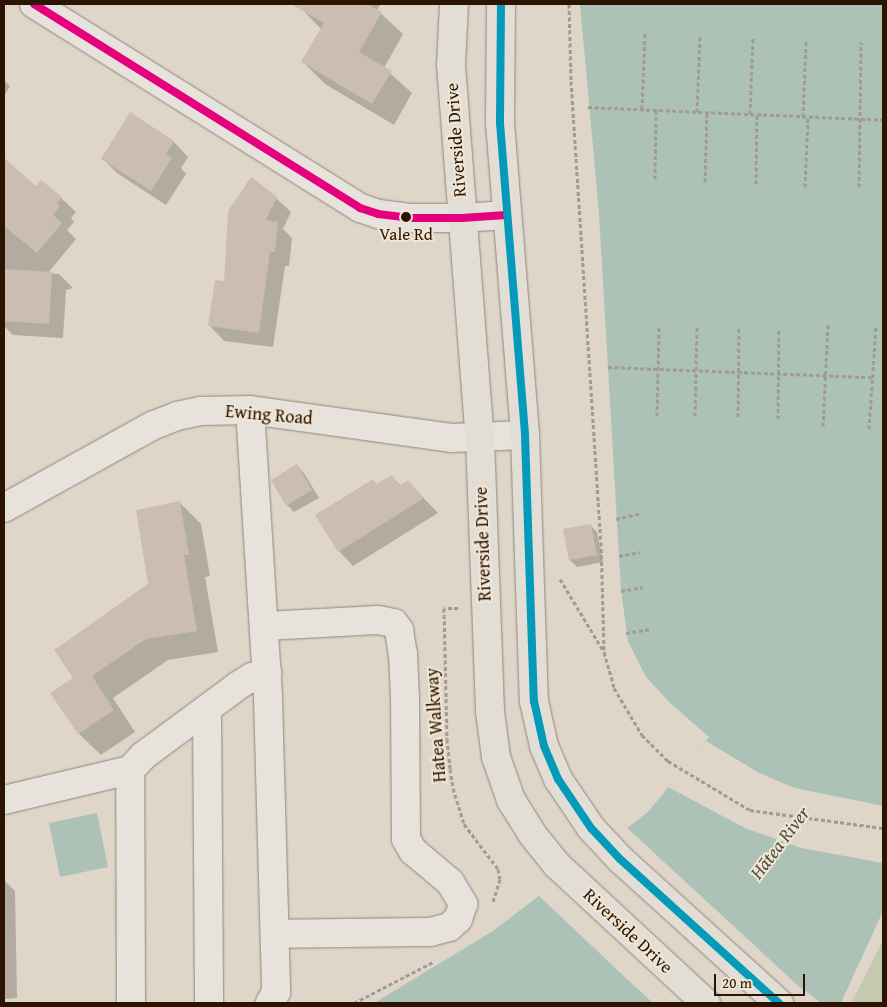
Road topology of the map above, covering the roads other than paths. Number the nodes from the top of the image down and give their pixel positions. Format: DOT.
graph roads {
  1 [pos="34,4"];
  2 [pos="454,4"];
  3 [pos="500,4"];
  4 [pos="506,214"];
  5 [pos="462,218"];
  6 [pos="250,410"];
  7 [pos="525,435"];
  8 [pos="480,438"];
  9 [pos="4,508"];
  10 [pos="265,626"];
  11 [pos="267,673"];
  12 [pos="207,708"];
  13 [pos="130,770"];
  14 [pos="4,800"];
  15 [pos="276,934"];
  16 [pos="131,1003"];
  17 [pos="209,1003"];
  18 [pos="270,1003"];
  19 [pos="706,1003"];
  20 [pos="778,1003"];
  1 -- 5 [label="street"];
  2 -- 5 [label="main road, Riverside Drive"];
  3 -- 4 [label="main road"];
  4 -- 5 [label="street"];
  4 -- 7 [label="main road"];
  5 -- 8 [label="main road, Riverside Drive"];
  6 -- 8 [label="street, Ewing Road"];
  6 -- 9 [label="street, Ewing Road"];
  6 -- 10 [label="street"];
  7 -- 8 [label="street, Ewing Road"];
  7 -- 20 [label="main road"];
  8 -- 19 [label="main road, Riverside Drive"];
  10 -- 11 [label="street"];
  10 -- 15 [label="street"];
  11 -- 12 [label="street"];
  11 -- 15 [label="street"];
  12 -- 13 [label="street"];
  12 -- 17 [label="street"];
  13 -- 14 [label="street"];
  13 -- 16 [label="street"];
  15 -- 18 [label="street"];
}
